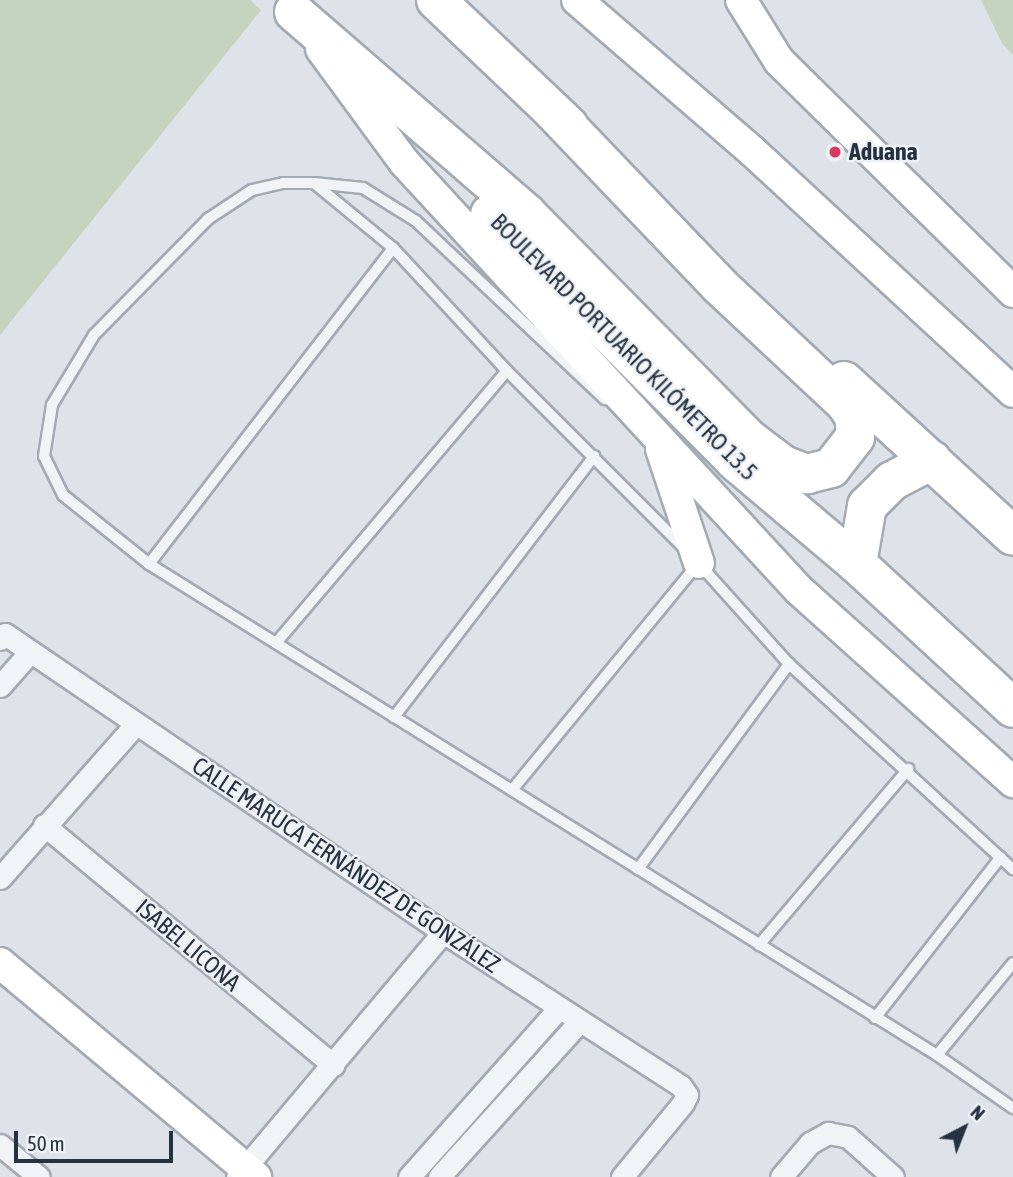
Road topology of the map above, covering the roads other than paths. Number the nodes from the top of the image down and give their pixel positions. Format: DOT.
graph roads {
  1 [pos="436,0"];
  2 [pos="577,0"];
  3 [pos="741,0"];
  4 [pos="287,6"];
  5 [pos="552,110"];
  6 [pos="314,183"];
  7 [pos="393,248"];
  8 [pos="1013,292"];
  9 [pos="507,371"];
  10 [pos="1013,392"];
  11 [pos="658,438"];
  12 [pos="594,456"];
  13 [pos="932,460"];
  14 [pos="1013,536"];
  15 [pos="699,563"];
  16 [pos="149,564"];
  17 [pos="857,565"];
  18 [pos="2,636"];
  19 [pos="276,643"];
  20 [pos="30,652"];
  21 [pos="789,664"];
  22 [pos="0,686"];
  23 [pos="1013,708"];
  24 [pos="394,717"];
  25 [pos="136,724"];
  26 [pos="908,769"];
  27 [pos="1013,782"];
  28 [pos="512,790"];
  29 [pos="44,825"];
  30 [pos="1001,858"];
  31 [pos="638,869"];
  32 [pos="1013,869"];
  33 [pos="0,878"];
  34 [pos="443,932"];
  35 [pos="759,945"];
  36 [pos="1013,963"];
  37 [pos="0,964"];
  38 [pos="559,1008"];
  39 [pos="875,1017"];
  40 [pos="579,1021"];
  41 [pos="937,1055"];
  42 [pos="333,1065"];
  43 [pos="1013,1108"];
  44 [pos="0,1145"];
  45 [pos="433,1150"];
  46 [pos="445,1171"];
  47 [pos="246,1174"];
  48 [pos="39,1177"];
  49 [pos="409,1177"];
  50 [pos="622,1177"];
  51 [pos="781,1177"];
  52 [pos="893,1177"];
  1 -- 5 [label="highway"];
  2 -- 10 [label="street"];
  3 -- 8 [label="street"];
  4 -- 5 [label="highway"];
  4 -- 11 [label="street"];
  4 -- 17 [label="highway, BOULEVARD PORTUARIO KILÓMETRO 13.5"];
  5 -- 13 [label="highway"];
  6 -- 7 [label="lane"];
  6 -- 11 [label="lane"];
  6 -- 16 [label="lane"];
  7 -- 9 [label="lane"];
  7 -- 16 [label="lane"];
  9 -- 12 [label="lane"];
  9 -- 19 [label="lane"];
  11 -- 15 [label="street"];
  11 -- 27 [label="street"];
  12 -- 15 [label="lane"];
  12 -- 24 [label="lane"];
  13 -- 14 [label="highway"];
  13 -- 17 [label="highway"];
  15 -- 21 [label="lane"];
  15 -- 28 [label="lane"];
  16 -- 19 [label="lane"];
  17 -- 23 [label="highway, BOULEVARD PORTUARIO KILÓMETRO 13.5"];
  18 -- 20 [label="street, CALLE MARUCA FERNÁNDEZ DE GONZÁLEZ"];
  19 -- 24 [label="lane"];
  20 -- 22 [label="street"];
  20 -- 25 [label="street, CALLE MARUCA FERNÁNDEZ DE GONZÁLEZ"];
  21 -- 26 [label="lane"];
  21 -- 31 [label="lane"];
  24 -- 28 [label="lane"];
  25 -- 29 [label="street"];
  25 -- 34 [label="street, CALLE MARUCA FERNÁNDEZ DE GONZÁLEZ"];
  26 -- 30 [label="lane"];
  26 -- 35 [label="lane"];
  28 -- 31 [label="lane"];
  29 -- 33 [label="street"];
  29 -- 42 [label="street, ISABEL LICONA"];
  30 -- 32 [label="lane"];
  30 -- 39 [label="lane"];
  31 -- 35 [label="lane"];
  34 -- 38 [label="street, CALLE MARUCA FERNÁNDEZ DE GONZÁLEZ"];
  34 -- 42 [label="street"];
  35 -- 39 [label="lane"];
  36 -- 41 [label="lane"];
  37 -- 47 [label="street"];
  38 -- 40 [label="street, CALLE MARUCA FERNÁNDEZ DE GONZÁLEZ"];
  38 -- 45 [label="street"];
  39 -- 41 [label="lane"];
  40 -- 46 [label="street"];
  40 -- 50 [label="street, CALLE MARUCA FERNÁNDEZ DE GONZÁLEZ"];
  41 -- 43 [label="lane"];
  42 -- 47 [label="street"];
  44 -- 48 [label="street"];
  45 -- 46 [label="street"];
  45 -- 49 [label="street"];
  51 -- 52 [label="street"];
}
